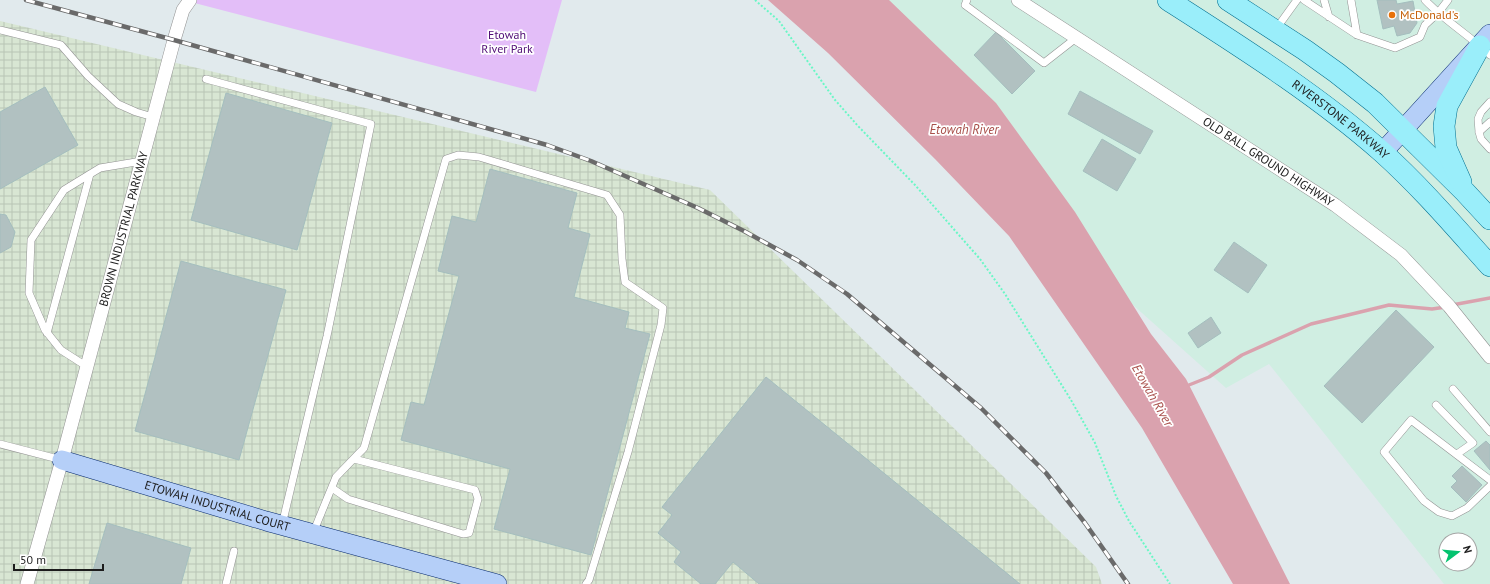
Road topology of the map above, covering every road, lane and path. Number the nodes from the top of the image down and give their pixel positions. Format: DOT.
graph roads {
  1 [pos="755,0"];
  2 [pos="967,0"];
  3 [pos="1018,0"];
  4 [pos="1168,0"];
  5 [pos="1228,0"];
  6 [pos="1297,0"];
  7 [pos="1304,0"];
  8 [pos="1324,0"];
  9 [pos="1351,0"];
  10 [pos="1425,0"];
  11 [pos="1448,0"];
  12 [pos="185,3"];
  13 [pos="1438,13"];
  14 [pos="1329,17"];
  15 [pos="0,30"];
  16 [pos="1275,30"];
  17 [pos="1357,35"];
  18 [pos="1076,38"];
  19 [pos="1487,45"];
  20 [pos="206,79"];
  21 [pos="1490,102"];
  22 [pos="153,117"];
  23 [pos="1489,126"];
  24 [pos="1403,130"];
  25 [pos="1479,132"];
  26 [pos="1490,149"];
  27 [pos="1382,153"];
  28 [pos="142,162"];
  29 [pos="90,174"];
  30 [pos="1465,192"];
  31 [pos="1487,212"];
  32 [pos="1490,266"];
  33 [pos="47,333"];
  34 [pos="1490,357"];
  35 [pos="86,366"];
  36 [pos="1453,389"];
  37 [pos="1436,405"];
  38 [pos="1490,432"];
  39 [pos="0,444"];
  40 [pos="1457,454"];
  41 [pos="354,459"];
  42 [pos="62,460"];
  43 [pos="1490,480"];
  44 [pos="1490,486"];
  45 [pos="332,488"];
  46 [pos="282,525"];
  47 [pos="313,534"];
  48 [pos="234,551"];
  49 [pos="27,584"];
  50 [pos="226,584"];
  51 [pos="497,584"];
  52 [pos="586,584"];
  53 [pos="1170,584"];
  1 -- 53 [label="path"];
  2 -- 18 [label="lane"];
  3 -- 18 [label="street, OLD BALL GROUND HIGHWAY"];
  4 -- 27 [label="main road, RIVERSTONE PARKWAY"];
  5 -- 16 [label="main road"];
  6 -- 16 [label="lane"];
  7 -- 14 [label="lane"];
  8 -- 14 [label="lane"];
  9 -- 17 [label="lane"];
  10 -- 13 [label="lane"];
  11 -- 13 [label="lane"];
  12 -- 22 [label="street, BROWN INDUSTRIAL PARKWAY"];
  13 -- 17 [label="lane"];
  13 -- 19 [label="lane"];
  14 -- 17 [label="lane"];
  15 -- 22 [label="lane"];
  16 -- 24 [label="main road"];
  18 -- 34 [label="street, OLD BALL GROUND HIGHWAY"];
  19 -- 24 [label="street"];
  19 -- 30 [label="main road"];
  20 -- 46 [label="lane"];
  21 -- 25 [label="lane"];
  22 -- 28 [label="street, BROWN INDUSTRIAL PARKWAY"];
  23 -- 25 [label="lane"];
  24 -- 27 [label="street"];
  24 -- 30 [label="main road"];
  25 -- 26 [label="lane"];
  27 -- 32 [label="main road, RIVERSTONE PARKWAY"];
  28 -- 29 [label="lane"];
  28 -- 35 [label="street, BROWN INDUSTRIAL PARKWAY"];
  29 -- 33 [label="lane"];
  29 -- 33 [label="lane"];
  30 -- 31 [label="main road"];
  33 -- 35 [label="lane"];
  35 -- 42 [label="street, BROWN INDUSTRIAL PARKWAY"];
  36 -- 38 [label="lane"];
  37 -- 40 [label="lane"];
  39 -- 42 [label="lane"];
  40 -- 43 [label="lane"];
  40 -- 44 [label="lane"];
  41 -- 45 [label="lane"];
  41 -- 45 [label="lane"];
  41 -- 52 [label="lane"];
  42 -- 46 [label="street, ETOWAH INDUSTRIAL COURT"];
  42 -- 49 [label="street"];
  45 -- 47 [label="lane"];
  46 -- 47 [label="street, ETOWAH INDUSTRIAL COURT"];
  47 -- 51 [label="street, ETOWAH INDUSTRIAL COURT"];
  48 -- 50 [label="lane"];
}
